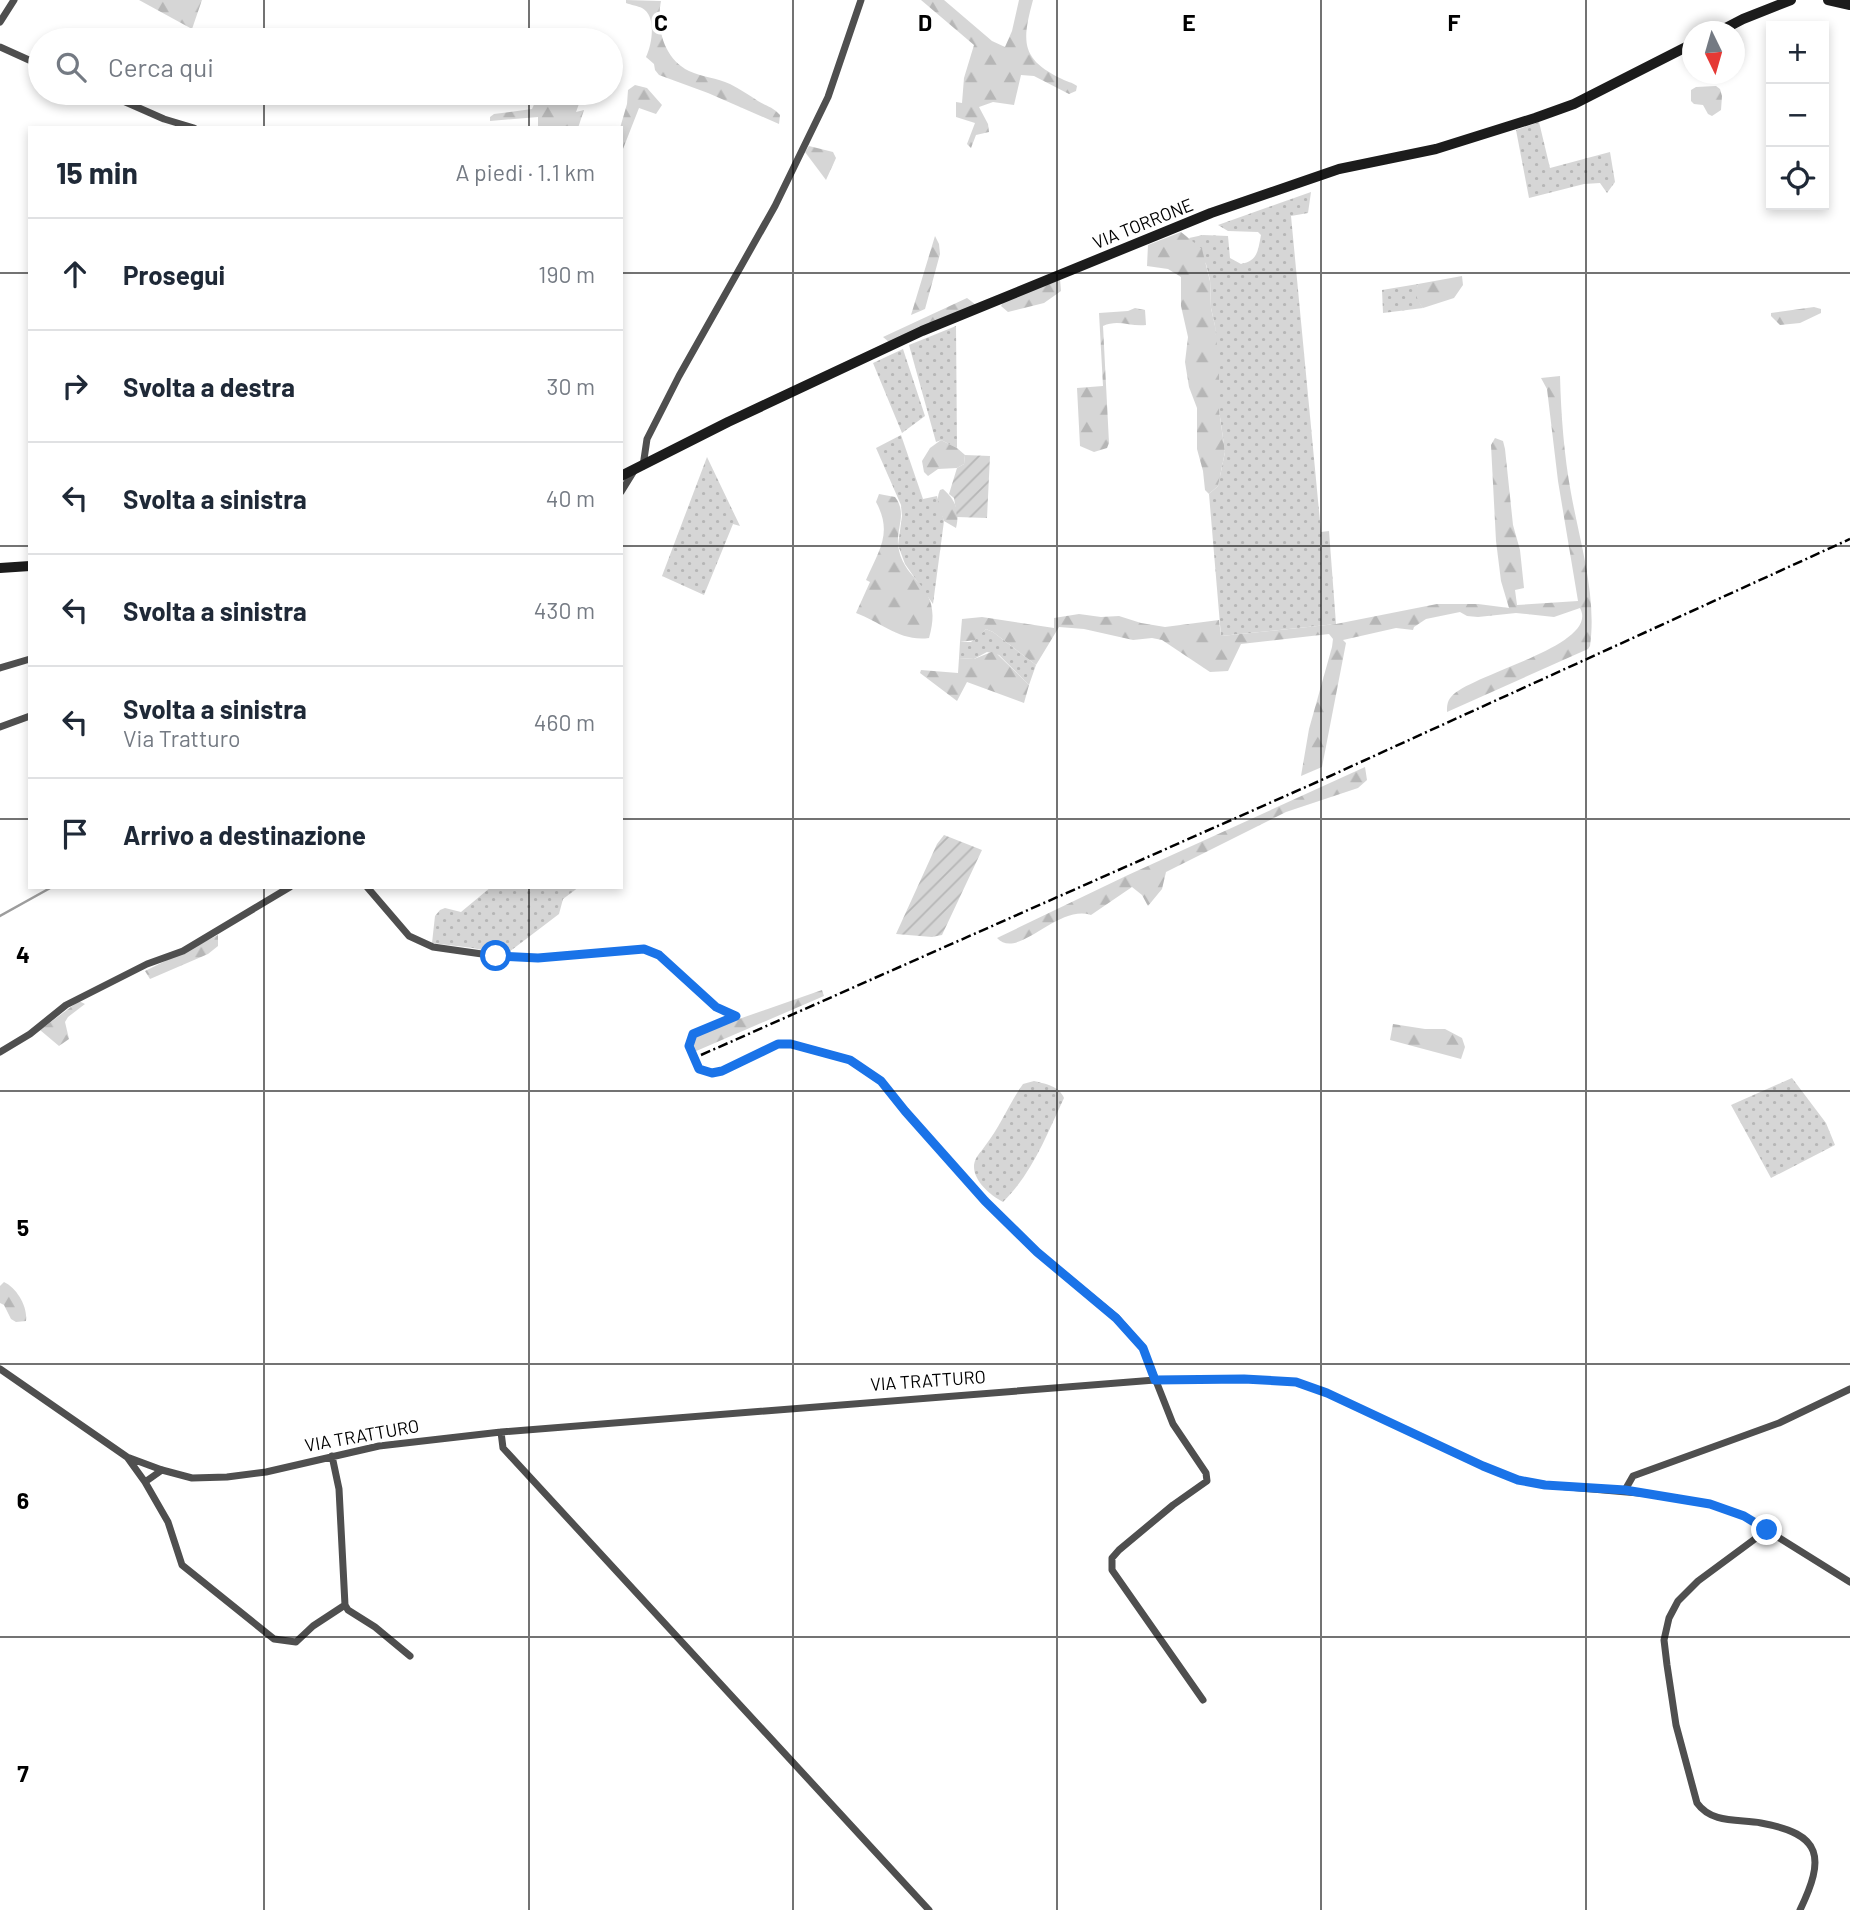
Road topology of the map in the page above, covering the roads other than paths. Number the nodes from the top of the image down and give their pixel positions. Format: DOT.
graph roads {
  1 [pos="14,0"];
  2 [pos="861,0"];
  3 [pos="1791,0"];
  4 [pos="1828,0"];
  5 [pos="1850,5"];
  6 [pos="1739,21"];
  7 [pos="0,22"];
  8 [pos="0,47"];
  9 [pos="1682,49"];
  10 [pos="28,60"];
  11 [pos="132,105"];
  12 [pos="187,126"];
  13 [pos="638,468"];
  14 [pos="623,475"];
  15 [pos="623,489"];
  16 [pos="0,568"];
  17 [pos="28,570"];
  18 [pos="28,660"];
  19 [pos="0,668"];
  20 [pos="28,717"];
  21 [pos="0,727"];
  22 [pos="287,889"];
  23 [pos="369,889"];
  24 [pos="0,1052"];
  25 [pos="0,1369"];
  26 [pos="1155,1380"];
  27 [pos="1850,1389"];
  28 [pos="501,1432"];
  29 [pos="332,1455"];
  30 [pos="127,1457"];
  31 [pos="162,1470"];
  32 [pos="145,1482"];
  33 [pos="1625,1490"];
  34 [pos="1767,1530"];
  35 [pos="1850,1582"];
  36 [pos="345,1605"];
  37 [pos="410,1657"];
  38 [pos="1203,1700"];
  39 [pos="929,1910"];
  40 [pos="1800,1910"];
  1 -- 7 [label="street"];
  2 -- 13 [label="street"];
  3 -- 6 [label="main road"];
  4 -- 5 [label="main road"];
  8 -- 10 [label="street"];
  9 -- 13 [label="main road, VIA TORRONE"];
  11 -- 12 [label="street"];
  13 -- 14 [label="main road, VIA TORRONE"];
  13 -- 15 [label="street"];
  16 -- 17 [label="main road"];
  18 -- 19 [label="street"];
  20 -- 21 [label="street"];
  22 -- 24 [label="street"];
  23 -- 26 [label="street"];
  25 -- 30 [label="street, VIA TRATTURO"];
  26 -- 28 [label="street, VIA TRATTURO"];
  26 -- 33 [label="street, VIA TRATTURO"];
  26 -- 38 [label="street"];
  27 -- 33 [label="street"];
  28 -- 29 [label="street, VIA TRATTURO"];
  28 -- 39 [label="street"];
  29 -- 31 [label="street, VIA TRATTURO"];
  29 -- 36 [label="street"];
  30 -- 31 [label="street, VIA TRATTURO"];
  30 -- 32 [label="street"];
  31 -- 32 [label="street"];
  32 -- 36 [label="street"];
  33 -- 34 [label="street, VIA TRATTURO"];
  34 -- 35 [label="street, VIA TRATTURO"];
  34 -- 40 [label="street"];
  36 -- 37 [label="street"];
}
